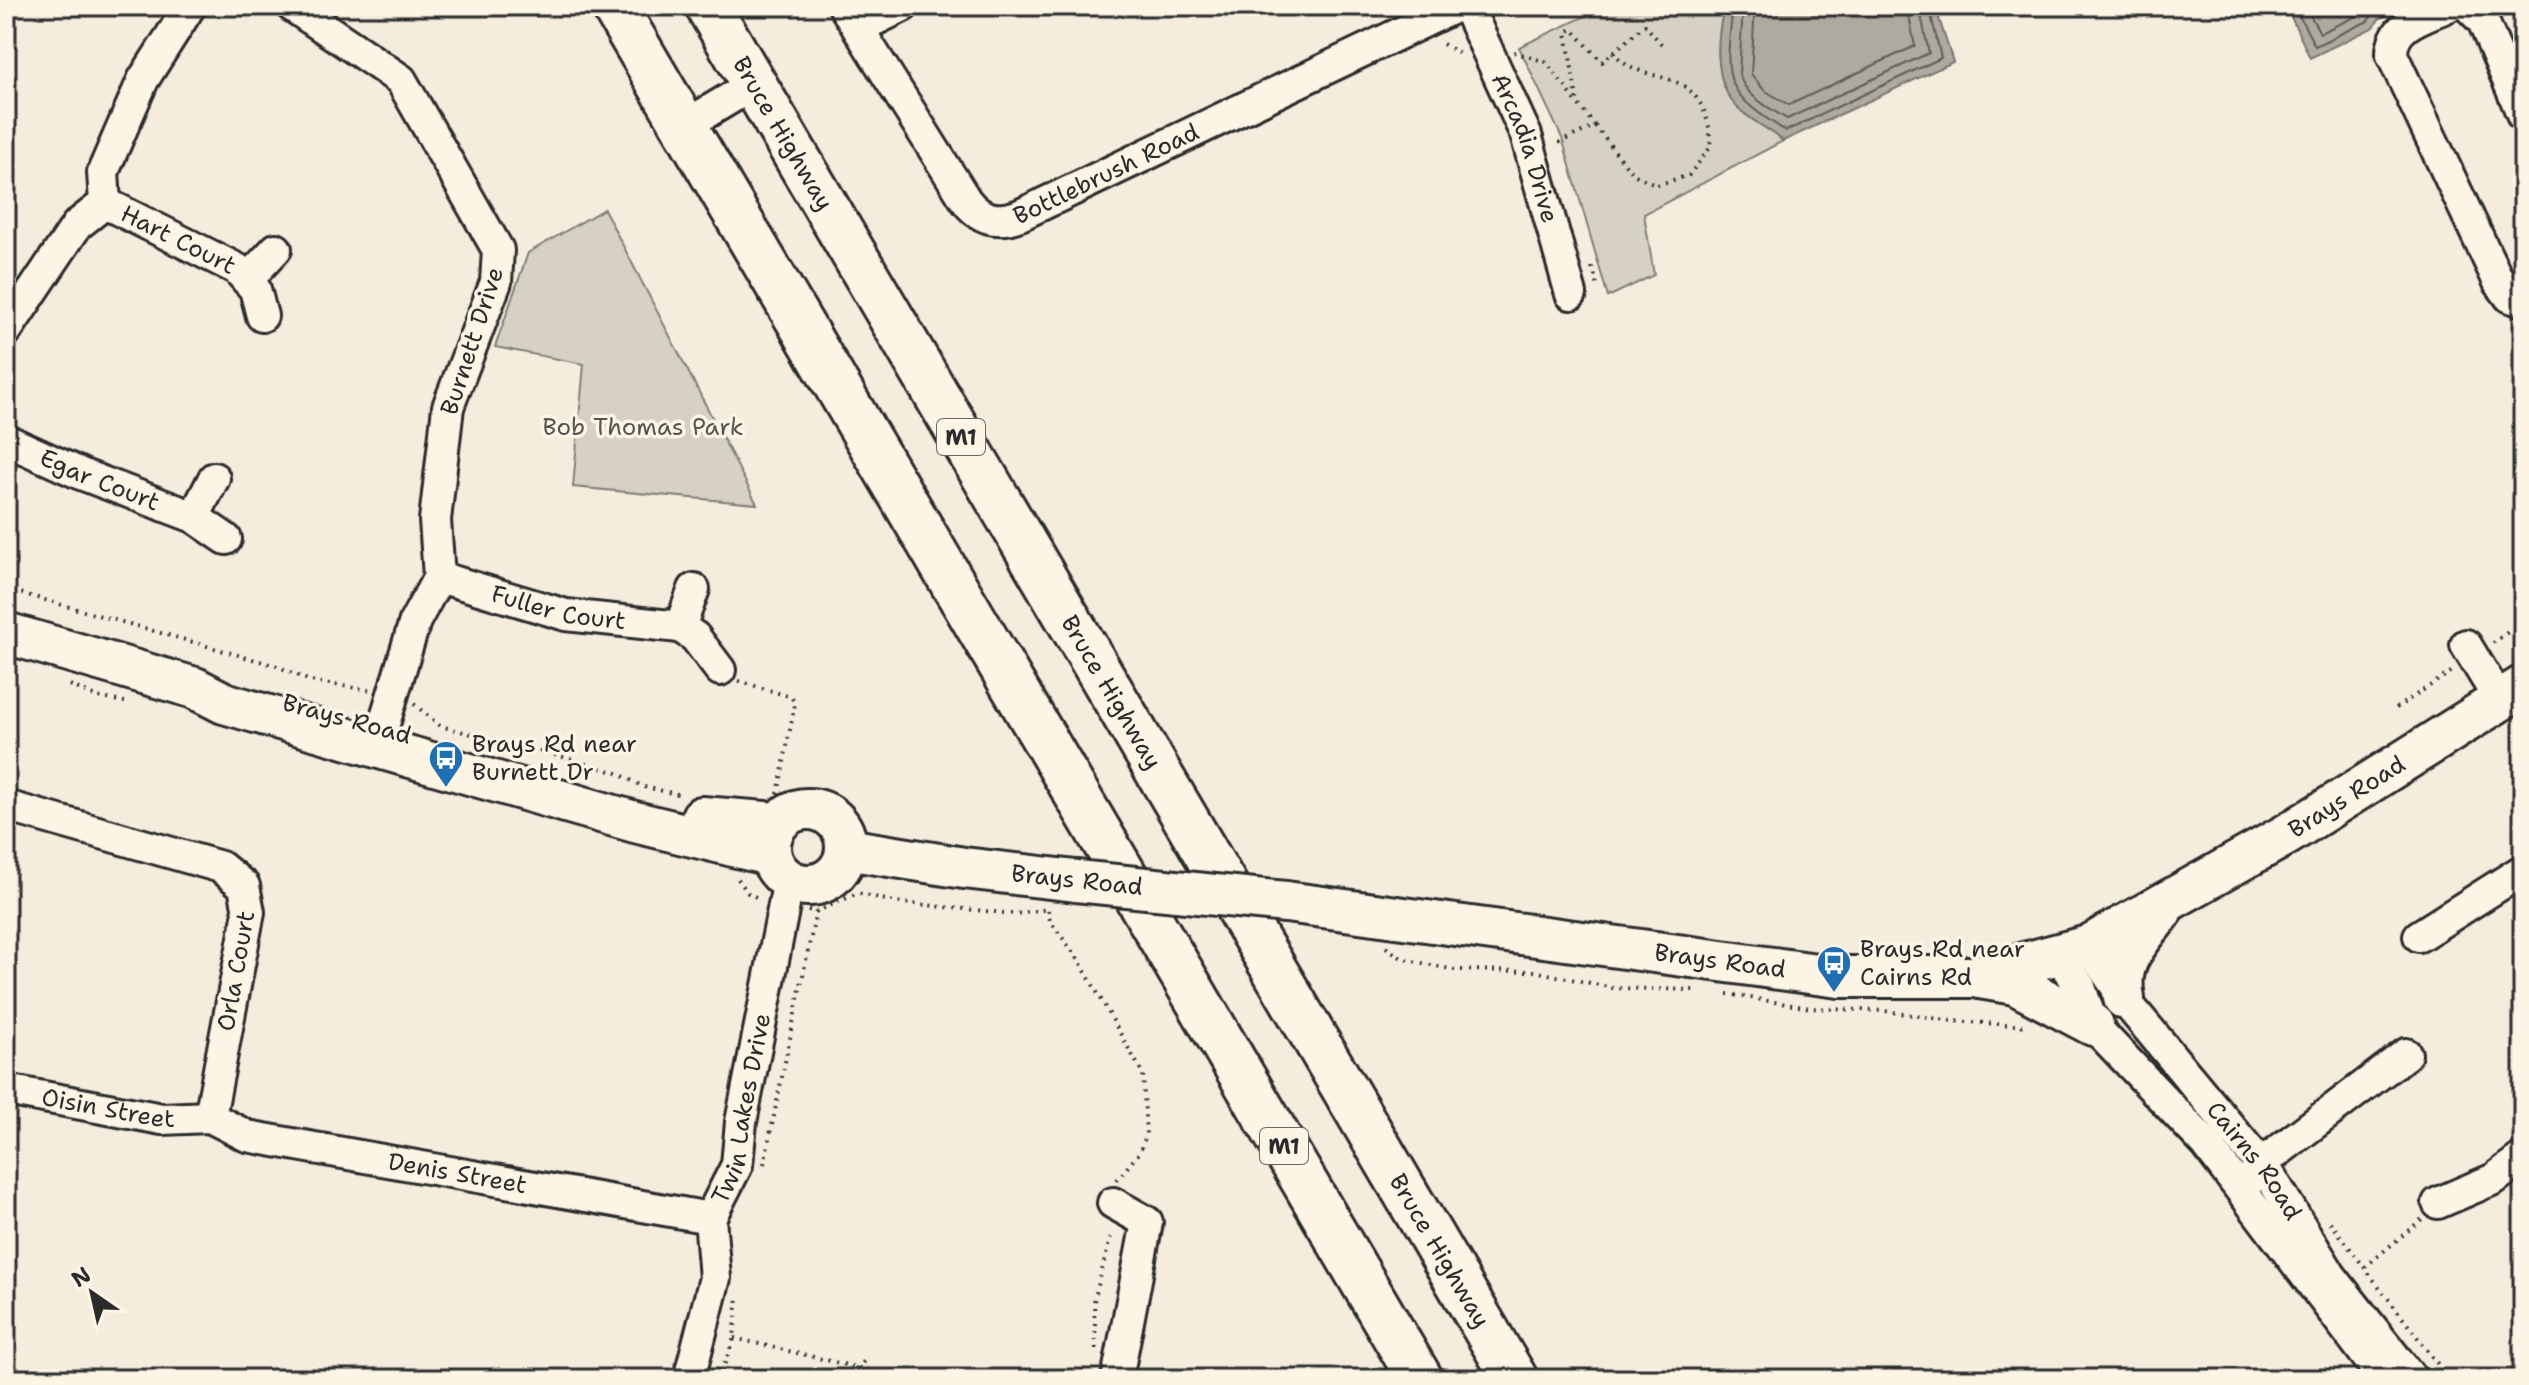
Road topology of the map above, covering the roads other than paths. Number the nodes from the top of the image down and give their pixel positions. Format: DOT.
graph roads {
  1 [pos="190,6"];
  2 [pos="292,6"];
  3 [pos="614,6"];
  4 [pos="708,6"];
  5 [pos="903,6"];
  6 [pos="1457,6"];
  7 [pos="1467,6"];
  8 [pos="2448,6"];
  9 [pos="2468,6"];
  10 [pos="851,17"];
  11 [pos="754,84"];
  12 [pos="2523,116"];
  13 [pos="684,126"];
  14 [pos="105,203"];
  15 [pos="276,249"];
  16 [pos="247,280"];
  17 [pos="1571,294"];
  18 [pos="2523,301"];
  19 [pos="262,316"];
  20 [pos="6,331"];
  21 [pos="6,440"];
  22 [pos="214,478"];
  23 [pos="194,517"];
  24 [pos="226,539"];
  25 [pos="439,577"];
  26 [pos="694,589"];
  27 [pos="680,627"];
  28 [pos="6,633"];
  29 [pos="2471,653"];
  30 [pos="720,670"];
  31 [pos="2512,694"];
  32 [pos="386,717"];
  33 [pos="6,806"];
  34 [pos="846,849"];
  35 [pos="783,853"];
  36 [pos="2523,870"];
  37 [pos="2166,905"];
  38 [pos="2419,936"];
  39 [pos="2074,952"];
  40 [pos="1973,977"];
  41 [pos="2124,998"];
  42 [pos="2093,1025"];
  43 [pos="2406,1054"];
  44 [pos="6,1090"];
  45 [pos="210,1117"];
  46 [pos="2523,1157"];
  47 [pos="2261,1164"];
  48 [pos="1113,1203"];
  49 [pos="2438,1203"];
  50 [pos="2254,1211"];
  51 [pos="710,1218"];
  52 [pos="1107,1372"];
  53 [pos="689,1379"];
  54 [pos="1420,1379"];
  55 [pos="1515,1379"];
  56 [pos="2384,1379"];
  57 [pos="2412,1379"];
  1 -- 14 [label="street"];
  2 -- 25 [label="street, Burnett Drive"];
  3 -- 13 [label="highway, M1"];
  4 -- 11 [label="highway, Bruce Highway / M1"];
  5 -- 10 [label="street"];
  6 -- 10 [label="street, Bottlebrush Road"];
  7 -- 17 [label="street, Arcadia Drive"];
  8 -- 18 [label="street"];
  9 -- 12 [label="street"];
  11 -- 13 [label="street"];
  11 -- 55 [label="highway, Bruce Highway / M1"];
  13 -- 54 [label="highway, M1"];
  14 -- 16 [label="street, Hart Court"];
  14 -- 20 [label="street"];
  15 -- 16 [label="street, Hart Court"];
  16 -- 19 [label="street, Hart Court"];
  21 -- 23 [label="street, Egar Court"];
  22 -- 23 [label="street"];
  23 -- 24 [label="street, Egar Court"];
  25 -- 27 [label="street, Fuller Court"];
  25 -- 32 [label="street"];
  26 -- 27 [label="street"];
  27 -- 30 [label="street"];
  28 -- 32 [label="main road, Brays Road"];
  29 -- 31 [label="street"];
  31 -- 37 [label="main road, Brays Road"];
  32 -- 35 [label="main road, Brays Road"];
  33 -- 45 [label="street, Orla Court"];
  34 -- 35 [label="main road"];
  34 -- 35 [label="main road"];
  34 -- 40 [label="main road, Brays Road, bridge"];
  35 -- 51 [label="street, Twin Lakes Drive"];
  36 -- 38 [label="street"];
  37 -- 39 [label="main road, Brays Road"];
  37 -- 41 [label="main road"];
  39 -- 40 [label="main road, Brays Road"];
  39 -- 41 [label="street, Cairns Road"];
  39 -- 42 [label="street, Cairns Road"];
  40 -- 42 [label="main road"];
  41 -- 47 [label="street, Cairns Road"];
  42 -- 50 [label="street, Cairns Road"];
  43 -- 47 [label="street"];
  44 -- 45 [label="street, Oisin Street"];
  45 -- 51 [label="street, Denis Street"];
  46 -- 49 [label="street"];
  47 -- 50 [label="street"];
  47 -- 57 [label="street, Cairns Road"];
  48 -- 52 [label="street"];
  50 -- 56 [label="street, Cairns Road"];
  51 -- 53 [label="street, Twin Lakes Drive"];
}
